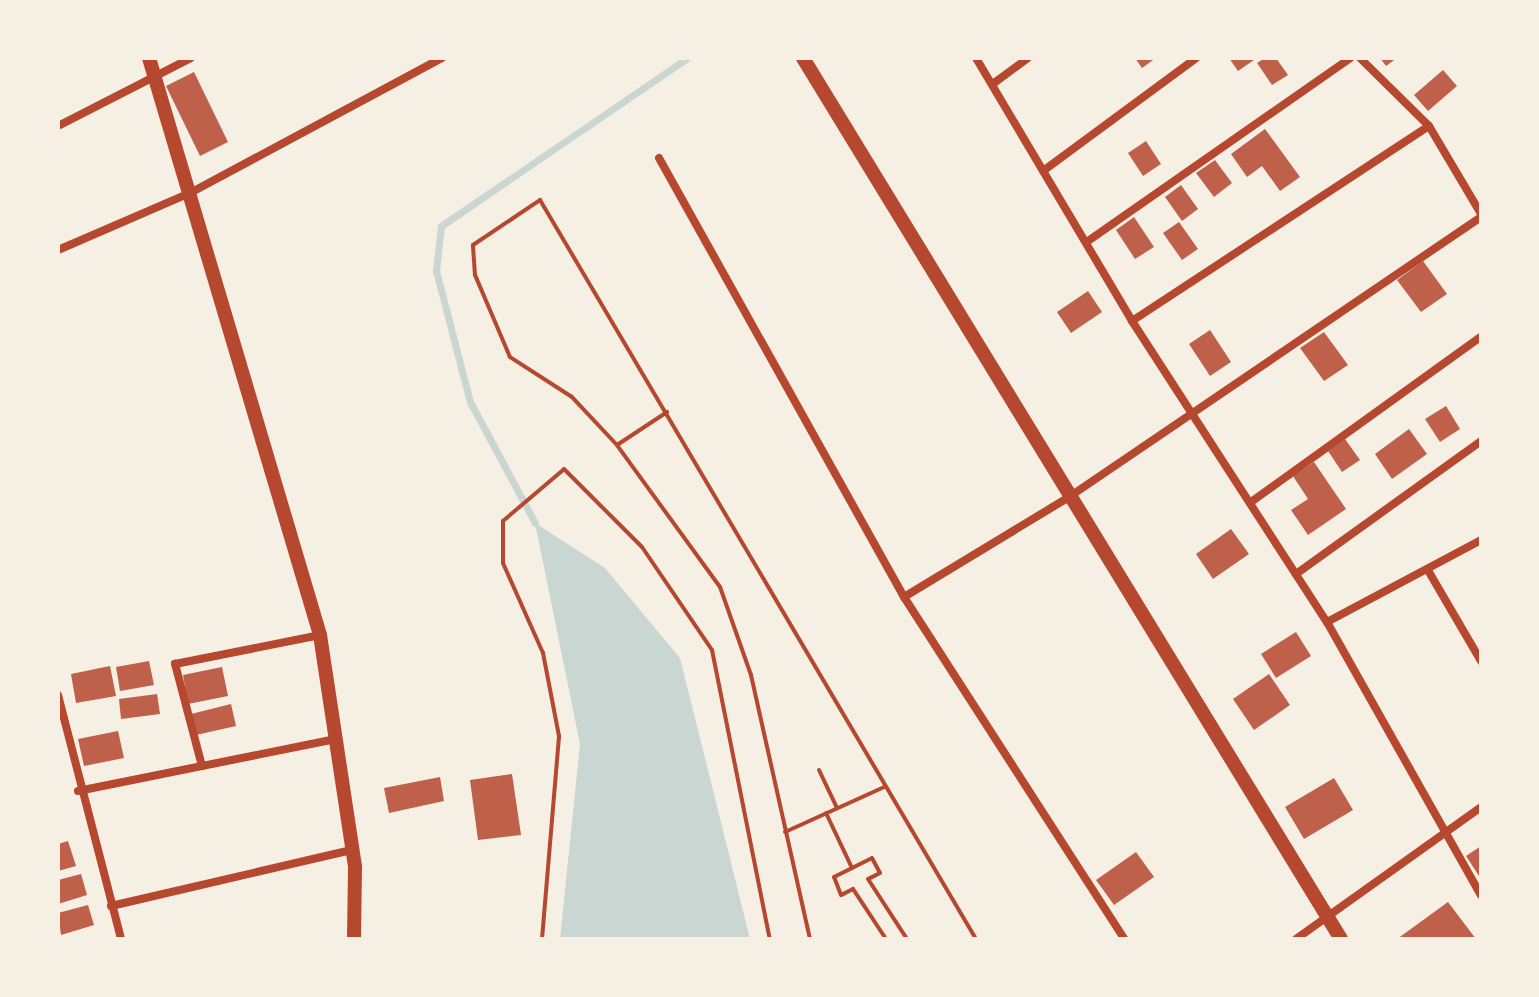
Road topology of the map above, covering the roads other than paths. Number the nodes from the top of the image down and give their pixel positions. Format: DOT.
graph roads {
  1 [pos="149,58"];
  2 [pos="191,58"];
  3 [pos="442,58"];
  4 [pos="976,58"];
  5 [pos="1028,58"];
  6 [pos="1196,58"];
  7 [pos="1350,58"];
  8 [pos="1360,58"];
  9 [pos="805,60"];
  10 [pos="155,77"];
  11 [pos="994,83"];
  12 [pos="58,126"];
  13 [pos="1429,126"];
  14 [pos="659,158"];
  15 [pos="1043,171"];
  16 [pos="190,193"];
  17 [pos="1481,216"];
  18 [pos="1088,241"];
  19 [pos="58,250"];
  20 [pos="1132,321"];
  21 [pos="1481,337"];
  22 [pos="1195,413"];
  23 [pos="1481,441"];
  24 [pos="1069,497"];
  25 [pos="1251,502"];
  26 [pos="1481,540"];
  27 [pos="1429,572"];
  28 [pos="1296,574"];
  29 [pos="904,597"];
  30 [pos="1327,622"];
  31 [pos="320,635"];
  32 [pos="1481,661"];
  33 [pos="58,695"];
  34 [pos="336,739"];
  35 [pos="202,766"];
  36 [pos="78,791"];
  37 [pos="1481,807"];
  38 [pos="1445,833"];
  39 [pos="352,850"];
  40 [pos="1481,895"];
  41 [pos="111,906"];
  42 [pos="1328,916"];
  43 [pos="121,939"];
  44 [pos="354,939"];
  45 [pos="1124,939"];
  46 [pos="1296,939"];
  47 [pos="1341,939"];
  1 -- 10 [label="street"];
  2 -- 10 [label="street"];
  3 -- 16 [label="street"];
  4 -- 11 [label="street"];
  5 -- 11 [label="street"];
  6 -- 15 [label="street"];
  7 -- 18 [label="street"];
  8 -- 13 [label="street"];
  9 -- 24 [label="street"];
  10 -- 12 [label="street"];
  10 -- 16 [label="street"];
  11 -- 15 [label="street"];
  13 -- 17 [label="street"];
  13 -- 20 [label="street"];
  14 -- 29 [label="street"];
  15 -- 18 [label="street"];
  16 -- 19 [label="street"];
  16 -- 31 [label="street"];
  17 -- 22 [label="street"];
  18 -- 20 [label="street"];
  20 -- 22 [label="street"];
  21 -- 25 [label="street"];
  22 -- 24 [label="street"];
  22 -- 25 [label="street"];
  23 -- 28 [label="street"];
  24 -- 29 [label="street"];
  24 -- 42 [label="street"];
  25 -- 28 [label="street"];
  26 -- 27 [label="street"];
  27 -- 30 [label="street"];
  27 -- 32 [label="street"];
  28 -- 30 [label="street"];
  29 -- 45 [label="street"];
  30 -- 38 [label="street"];
  31 -- 34 [label="street"];
  31 -- 35 [label="street"];
  33 -- 36 [label="street"];
  34 -- 35 [label="street"];
  34 -- 39 [label="street"];
  35 -- 36 [label="street"];
  36 -- 41 [label="street"];
  37 -- 38 [label="street"];
  38 -- 40 [label="street"];
  38 -- 42 [label="street"];
  39 -- 41 [label="street"];
  39 -- 44 [label="street"];
  41 -- 43 [label="street"];
  42 -- 46 [label="street"];
  42 -- 47 [label="street"];
}
